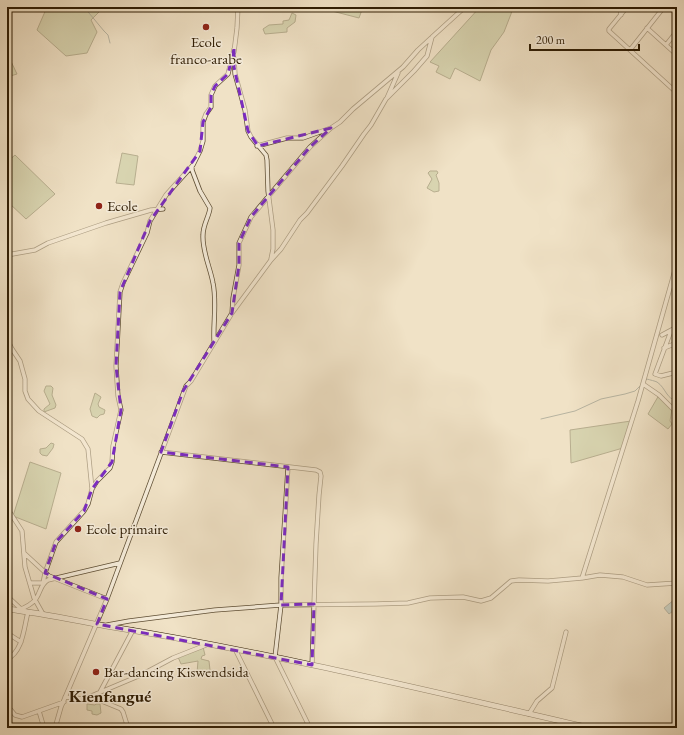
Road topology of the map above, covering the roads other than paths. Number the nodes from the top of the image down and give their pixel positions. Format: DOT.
graph roads {
  1 [pos="238,7"];
  2 [pos="465,7"];
  3 [pos="620,7"];
  4 [pos="627,7"];
  5 [pos="664,7"];
  6 [pos="621,15"];
  7 [pos="647,28"];
  8 [pos="677,31"];
  9 [pos="432,38"];
  10 [pos="666,45"];
  11 [pos="234,49"];
  12 [pos="630,50"];
  13 [pos="677,55"];
  14 [pos="400,70"];
  15 [pos="677,92"];
  16 [pos="386,99"];
  17 [pos="331,128"];
  18 [pos="257,146"];
  19 [pos="193,165"];
  20 [pos="268,197"];
  21 [pos="163,208"];
  22 [pos="157,210"];
  23 [pos="7,255"];
  24 [pos="271,260"];
  25 [pos="677,263"];
  26 [pos="232,313"];
  27 [pos="677,327"];
  28 [pos="671,331"];
  29 [pos="662,335"];
  30 [pos="7,339"];
  31 [pos="214,342"];
  32 [pos="677,344"];
  33 [pos="664,348"];
  34 [pos="677,372"];
  35 [pos="643,384"];
  36 [pos="677,413"];
  37 [pos="161,452"];
  38 [pos="288,467"];
  39 [pos="92,489"];
  40 [pos="7,508"];
  41 [pos="24,553"];
  42 [pos="120,563"];
  43 [pos="44,573"];
  44 [pos="54,578"];
  45 [pos="582,578"];
  46 [pos="30,583"];
  47 [pos="43,583"];
  48 [pos="677,583"];
  49 [pos="7,596"];
  50 [pos="107,599"];
  51 [pos="35,600"];
  52 [pos="314,604"];
  53 [pos="281,605"];
  54 [pos="7,609"];
  55 [pos="18,609"];
  56 [pos="28,612"];
  57 [pos="44,614"];
  58 [pos="97,624"];
  59 [pos="104,625"];
  60 [pos="133,630"];
  61 [pos="566,632"];
  62 [pos="7,633"];
  63 [pos="21,642"];
  64 [pos="211,644"];
  65 [pos="235,649"];
  66 [pos="275,657"];
  67 [pos="7,659"];
  68 [pos="312,665"];
  69 [pos="100,692"];
  70 [pos="66,697"];
  71 [pos="84,699"];
  72 [pos="64,702"];
  73 [pos="7,708"];
  74 [pos="39,711"];
  75 [pos="529,714"];
  76 [pos="44,728"];
  77 [pos="55,728"];
  78 [pos="128,728"];
  79 [pos="274,728"];
  80 [pos="310,728"];
  81 [pos="591,728"];
  1 -- 11 [label="street"];
  2 -- 9 [label="street"];
  3 -- 6 [label="street"];
  4 -- 6 [label="street"];
  5 -- 7 [label="street"];
  6 -- 12 [label="street"];
  7 -- 10 [label="street"];
  7 -- 12 [label="street"];
  8 -- 10 [label="street"];
  9 -- 14 [label="street"];
  9 -- 16 [label="street"];
  10 -- 13 [label="street"];
  11 -- 18 [label="street"];
  11 -- 19 [label="street"];
  12 -- 15 [label="street"];
  14 -- 16 [label="street"];
  14 -- 17 [label="street"];
  16 -- 24 [label="street"];
  17 -- 18 [label="street"];
  17 -- 20 [label="street"];
  18 -- 20 [label="street"];
  19 -- 22 [label="street"];
  19 -- 31 [label="street"];
  20 -- 24 [label="street"];
  20 -- 26 [label="street"];
  21 -- 22 [label="street"];
  22 -- 23 [label="street"];
  22 -- 39 [label="street"];
  24 -- 26 [label="street"];
  25 -- 35 [label="street"];
  26 -- 31 [label="street"];
  27 -- 28 [label="street"];
  28 -- 29 [label="street"];
  28 -- 33 [label="street"];
  30 -- 39 [label="street"];
  31 -- 37 [label="street"];
  32 -- 33 [label="street"];
  33 -- 34 [label="street"];
  35 -- 36 [label="street"];
  35 -- 45 [label="street"];
  37 -- 38 [label="street"];
  37 -- 42 [label="street"];
  38 -- 52 [label="street"];
  38 -- 53 [label="street"];
  39 -- 43 [label="street"];
  40 -- 41 [label="street"];
  41 -- 43 [label="street"];
  41 -- 46 [label="street"];
  42 -- 44 [label="street"];
  42 -- 50 [label="street"];
  43 -- 44 [label="street"];
  43 -- 47 [label="street"];
  44 -- 47 [label="street"];
  44 -- 50 [label="street"];
  45 -- 48 [label="street"];
  45 -- 52 [label="street"];
  46 -- 47 [label="street"];
  46 -- 51 [label="street"];
  47 -- 51 [label="street"];
  49 -- 55 [label="street"];
  50 -- 58 [label="street"];
  51 -- 55 [label="street"];
  51 -- 57 [label="street"];
  52 -- 53 [label="street"];
  52 -- 68 [label="street"];
  53 -- 59 [label="street"];
  53 -- 66 [label="street"];
  54 -- 55 [label="main road"];
  55 -- 56 [label="main road"];
  56 -- 57 [label="main road"];
  56 -- 63 [label="street"];
  57 -- 58 [label="main road"];
  58 -- 59 [label="main road"];
  58 -- 70 [label="street"];
  59 -- 60 [label="main road"];
  60 -- 64 [label="main road"];
  60 -- 69 [label="street"];
  61 -- 75 [label="street"];
  62 -- 63 [label="street"];
  63 -- 67 [label="street"];
  64 -- 65 [label="main road"];
  64 -- 69 [label="street"];
  65 -- 66 [label="main road"];
  65 -- 79 [label="street"];
  66 -- 68 [label="main road"];
  66 -- 80 [label="street"];
  68 -- 75 [label="main road"];
  69 -- 71 [label="street"];
  70 -- 71 [label="street"];
  70 -- 72 [label="street"];
  71 -- 78 [label="street"];
  72 -- 74 [label="street"];
  72 -- 77 [label="street"];
  73 -- 74 [label="street"];
  74 -- 76 [label="street"];
  75 -- 81 [label="main road"];
}
